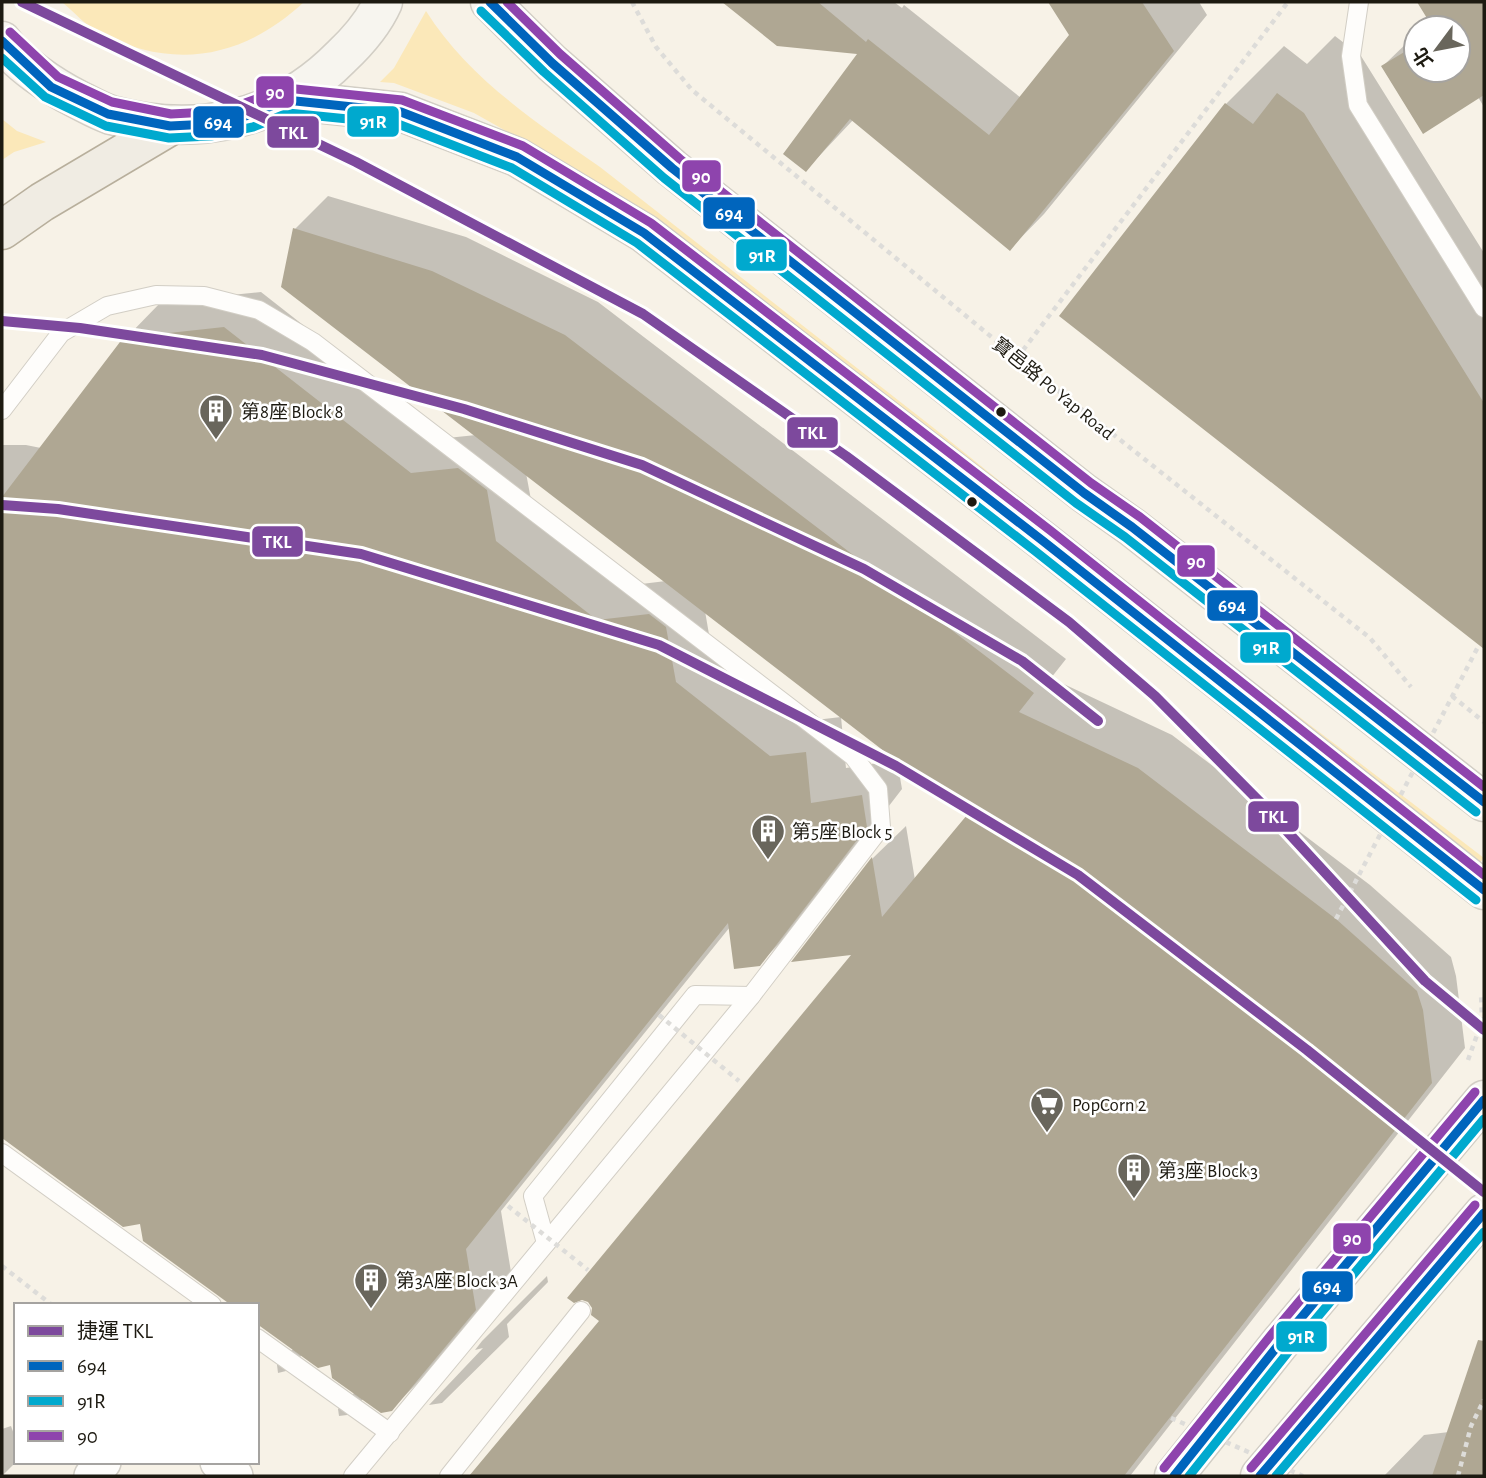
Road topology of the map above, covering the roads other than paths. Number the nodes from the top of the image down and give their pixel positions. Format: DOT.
graph roads {
  1 [pos="383,2"];
  2 [pos="490,2"];
  3 [pos="1359,2"];
  4 [pos="2,41"];
  5 [pos="286,100"];
  6 [pos="170,125"];
  7 [pos="2,230"];
  8 [pos="1484,307"];
  9 [pos="2,410"];
  10 [pos="1484,802"];
  11 [pos="1484,890"];
  12 [pos="751,996"];
  13 [pos="1484,1100"];
  14 [pos="2,1153"];
  15 [pos="1484,1213"];
  16 [pos="546,1243"];
  17 [pos="209,1303"];
  18 [pos="581,1311"];
  19 [pos="259,1339"];
  20 [pos="390,1433"];
  21 [pos="220,1464"];
  22 [pos="235,1476"];
  23 [pos="353,1476"];
  24 [pos="449,1476"];
  25 [pos="1174,1476"];
  26 [pos="1260,1476"];
  1 -- 5 [label="main road"];
  2 -- 10 [label="main road"];
  3 -- 8 [label="lane"];
  4 -- 6 [label="main road"];
  5 -- 6 [label="main road"];
  5 -- 11 [label="main road"];
  6 -- 7 [label="main road"];
  9 -- 12 [label="lane"];
  12 -- 16 [label="lane"];
  12 -- 16 [label="lane"];
  13 -- 25 [label="main road"];
  14 -- 17 [label="lane"];
  15 -- 26 [label="main road"];
  16 -- 20 [label="lane"];
  18 -- 24 [label="lane"];
  19 -- 20 [label="lane"];
  20 -- 23 [label="lane"];
  21 -- 22 [label="street"];
}
